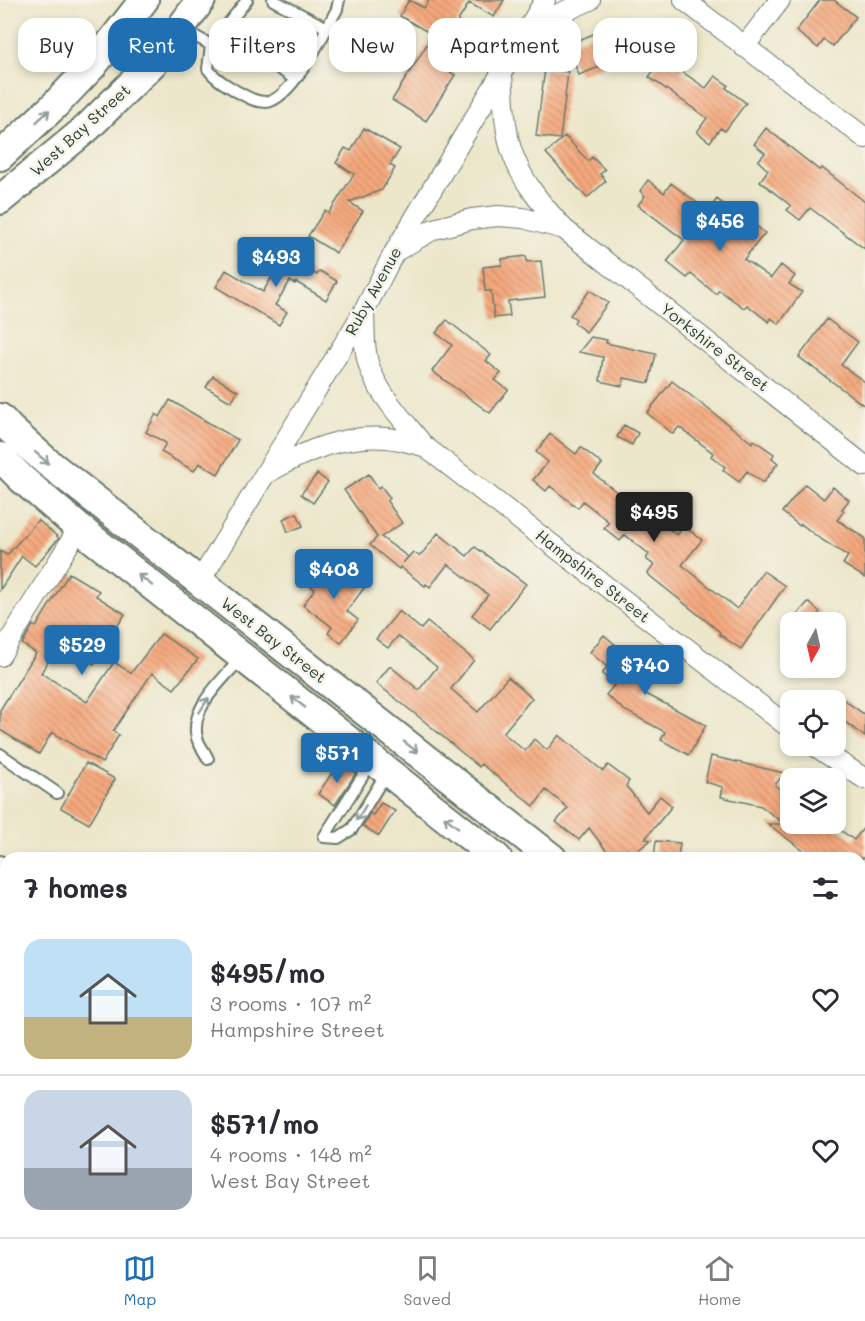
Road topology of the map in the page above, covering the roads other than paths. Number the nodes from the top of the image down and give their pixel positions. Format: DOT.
graph roads {
  1 [pos="144,0"];
  2 [pos="201,0"];
  3 [pos="247,0"];
  4 [pos="273,0"];
  5 [pos="339,0"];
  6 [pos="545,0"];
  7 [pos="590,0"];
  8 [pos="684,0"];
  9 [pos="780,0"];
  10 [pos="188,18"];
  11 [pos="234,18"];
  12 [pos="535,18"];
  13 [pos="551,18"];
  14 [pos="327,28"];
  15 [pos="744,47"];
  16 [pos="144,72"];
  17 [pos="210,72"];
  18 [pos="284,72"];
  19 [pos="504,72"];
  20 [pos="502,75"];
  21 [pos="295,79"];
  22 [pos="865,138"];
  23 [pos="0,156"];
  24 [pos="0,200"];
  25 [pos="564,229"];
  26 [pos="394,253"];
  27 [pos="364,311"];
  28 [pos="0,418"];
  29 [pos="424,446"];
  30 [pos="0,457"];
  31 [pos="865,466"];
  32 [pos="265,475"];
  33 [pos="79,528"];
  34 [pos="200,581"];
  35 [pos="0,656"];
  36 [pos="242,657"];
  37 [pos="780,720"];
  38 [pos="0,754"];
  39 [pos="830,756"];
  40 [pos="208,759"];
  41 [pos="380,766"];
  42 [pos="865,780"];
  43 [pos="57,793"];
  44 [pos="490,852"];
  45 [pos="544,852"];
  23 -- 1 [label="main road, West Bay Street, one-way"];
  2 -- 10 [label="main road, West Bay Street"];
  3 -- 11 [label="lane"];
  4 -- 14 [label="lane"];
  5 -- 14 [label="lane"];
  6 -- 12 [label="street, Ruby Avenue"];
  7 -- 13 [label="street"];
  8 -- 15 [label="street"];
  9 -- 15 [label="street"];
  14 -- 21 [label="lane"];
  15 -- 22 [label="street"];
  16 -- 24 [label="main road, West Bay Street"];
  17 -- 21 [label="lane"];
  18 -- 21 [label="lane"];
  19 -- 20 [label="street, Ruby Avenue"];
  20 -- 25 [label="street, Yorkshire Street"];
  20 -- 26 [label="street, Ruby Avenue"];
  25 -- 26 [label="street, Yorkshire Street"];
  25 -- 31 [label="street, Yorkshire Street"];
  26 -- 27 [label="street, Ruby Avenue"];
  27 -- 29 [label="street, Hampshire Street"];
  27 -- 32 [label="street, Ruby Avenue"];
  28 -- 34 [label="main road, West Bay Street, one-way"];
  29 -- 32 [label="street, Hampshire Street"];
  29 -- 37 [label="street, Hampshire Street"];
  30 -- 33 [label="main road, West Bay Street"];
  32 -- 34 [label="street, Ruby Avenue"];
  33 -- 35 [label="street"];
  36 -- 33 [label="main road, West Bay Street, one-way"];
  34 -- 45 [label="main road, West Bay Street, one-way"];
  40 -- 36 [label="lane, one-way"];
  41 -- 36 [label="main road, West Bay Street, one-way"];
  38 -- 43 [label="lane"];
  39 -- 42 [label="street"];
  41 -- 41 [label="lane, one-way"];
  44 -- 41 [label="main road, West Bay Street, one-way"];
}
